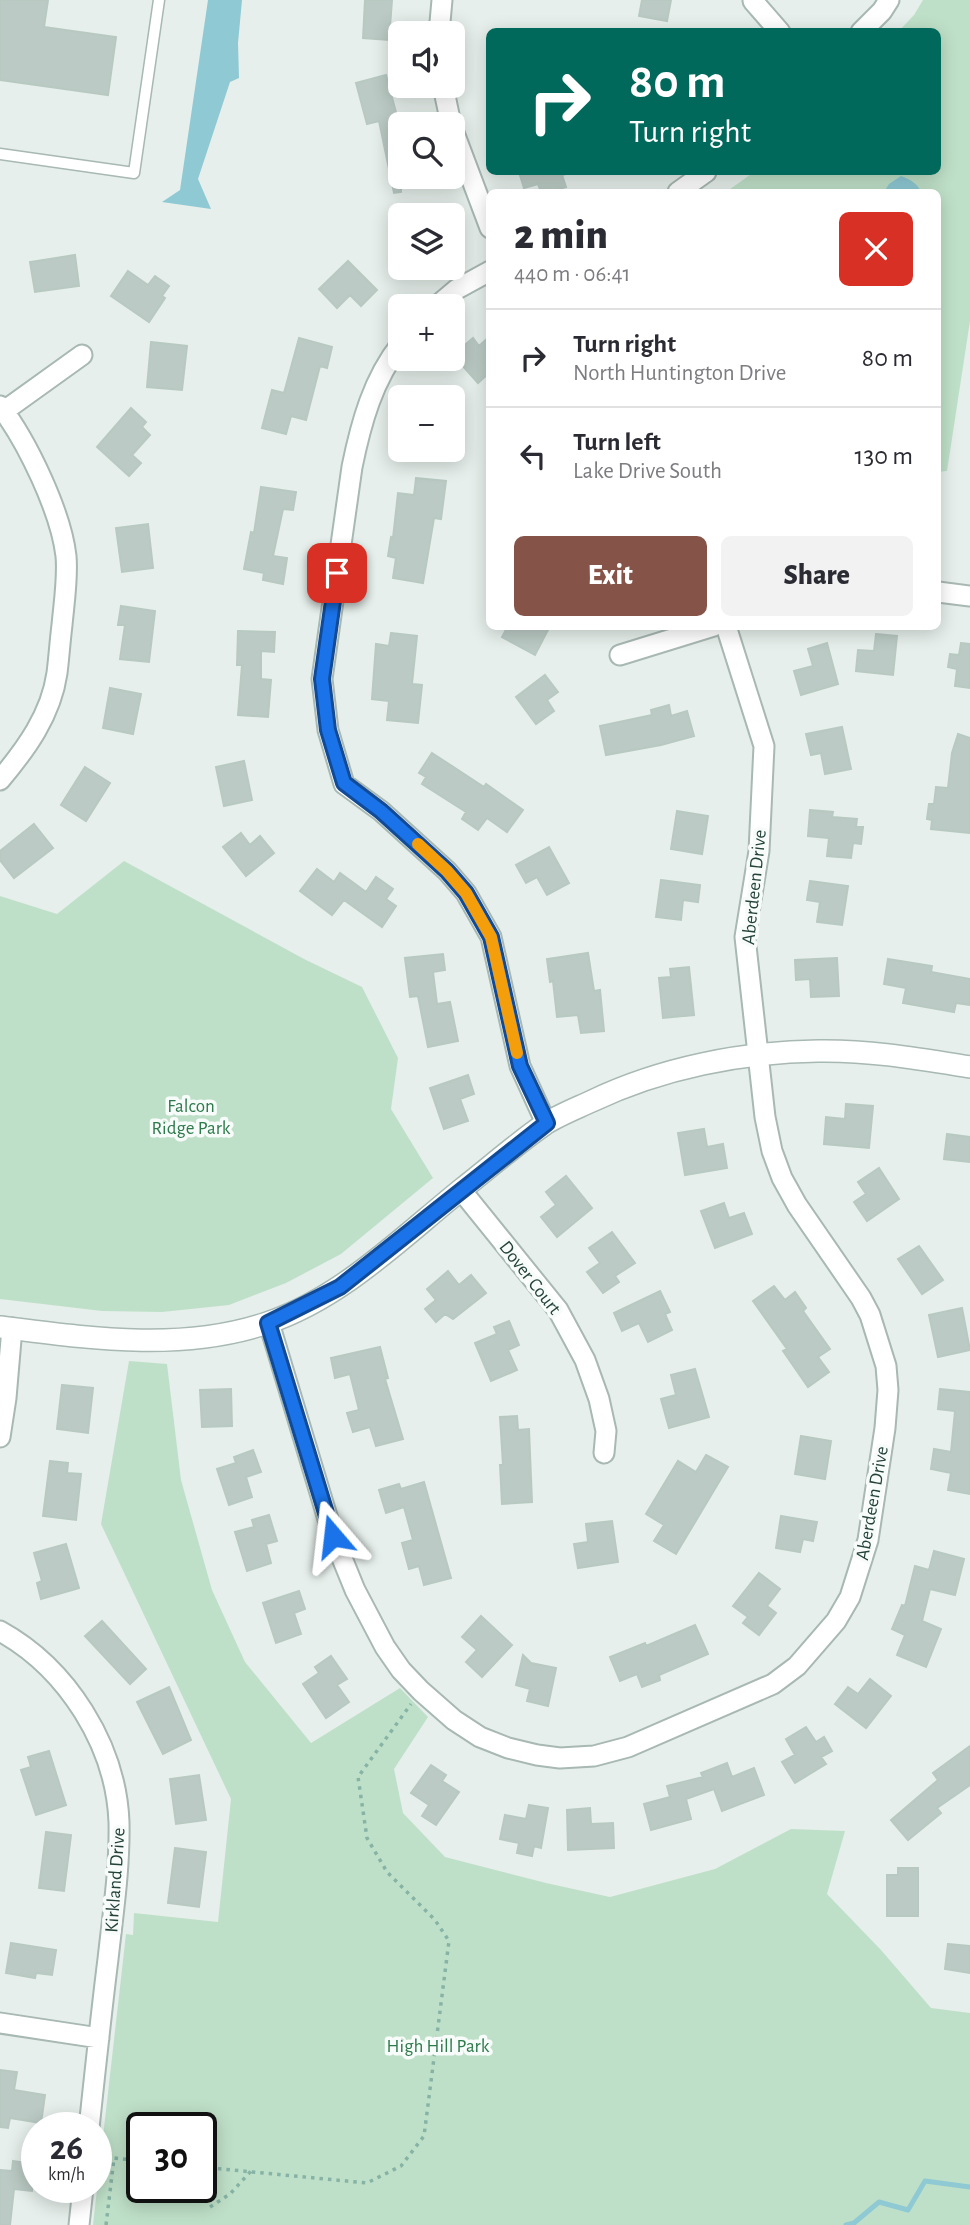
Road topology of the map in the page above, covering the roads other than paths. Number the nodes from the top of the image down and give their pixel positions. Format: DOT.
graph roads {
  1 [pos="159,0"];
  2 [pos="442,0"];
  3 [pos="889,0"];
  4 [pos="753,1"];
  5 [pos="440,21"];
  6 [pos="777,28"];
  7 [pos="865,28"];
  8 [pos="0,154"];
  9 [pos="465,162"];
  10 [pos="702,175"];
  11 [pos="682,189"];
  12 [pos="486,217"];
  13 [pos="486,273"];
  14 [pos="451,294"];
  15 [pos="82,355"];
  16 [pos="388,364"];
  17 [pos="2,408"];
  18 [pos="941,592"];
  19 [pos="970,596"];
  20 [pos="701,630"];
  21 [pos="727,630"];
  22 [pos="620,655"];
  23 [pos="0,780"];
  24 [pos="758,1054"];
  25 [pos="970,1067"];
  26 [pos="547,1123"];
  27 [pos="461,1190"];
  28 [pos="268,1323"];
  29 [pos="6,1328"];
  30 [pos="0,1437"];
  31 [pos="604,1453"];
  32 [pos="0,1631"];
  33 [pos="0,2024"];
  34 [pos="99,2038"];
  35 [pos="91,2112"];
  36 [pos="81,2203"];
  37 [pos="79,2225"];
  1 -- 8 [label="lane"];
  2 -- 5 [label="street"];
  3 -- 7 [label="street"];
  4 -- 6 [label="street"];
  9 -- 12 [label="street"];
  10 -- 11 [label="street"];
  13 -- 14 [label="street"];
  15 -- 17 [label="street"];
  16 -- 26 [label="street"];
  17 -- 23 [label="street"];
  18 -- 19 [label="street"];
  20 -- 22 [label="street"];
  21 -- 24 [label="street, Aberdeen Drive"];
  24 -- 25 [label="street"];
  24 -- 26 [label="street"];
  24 -- 28 [label="street, Aberdeen Drive"];
  26 -- 27 [label="street"];
  27 -- 28 [label="street"];
  27 -- 31 [label="street, Dover Court"];
  28 -- 29 [label="street"];
  29 -- 30 [label="street"];
  32 -- 34 [label="street, Kirkland Drive"];
  33 -- 34 [label="street"];
  34 -- 35 [label="street, Kirkland Drive"];
  36 -- 37 [label="street"];
}
